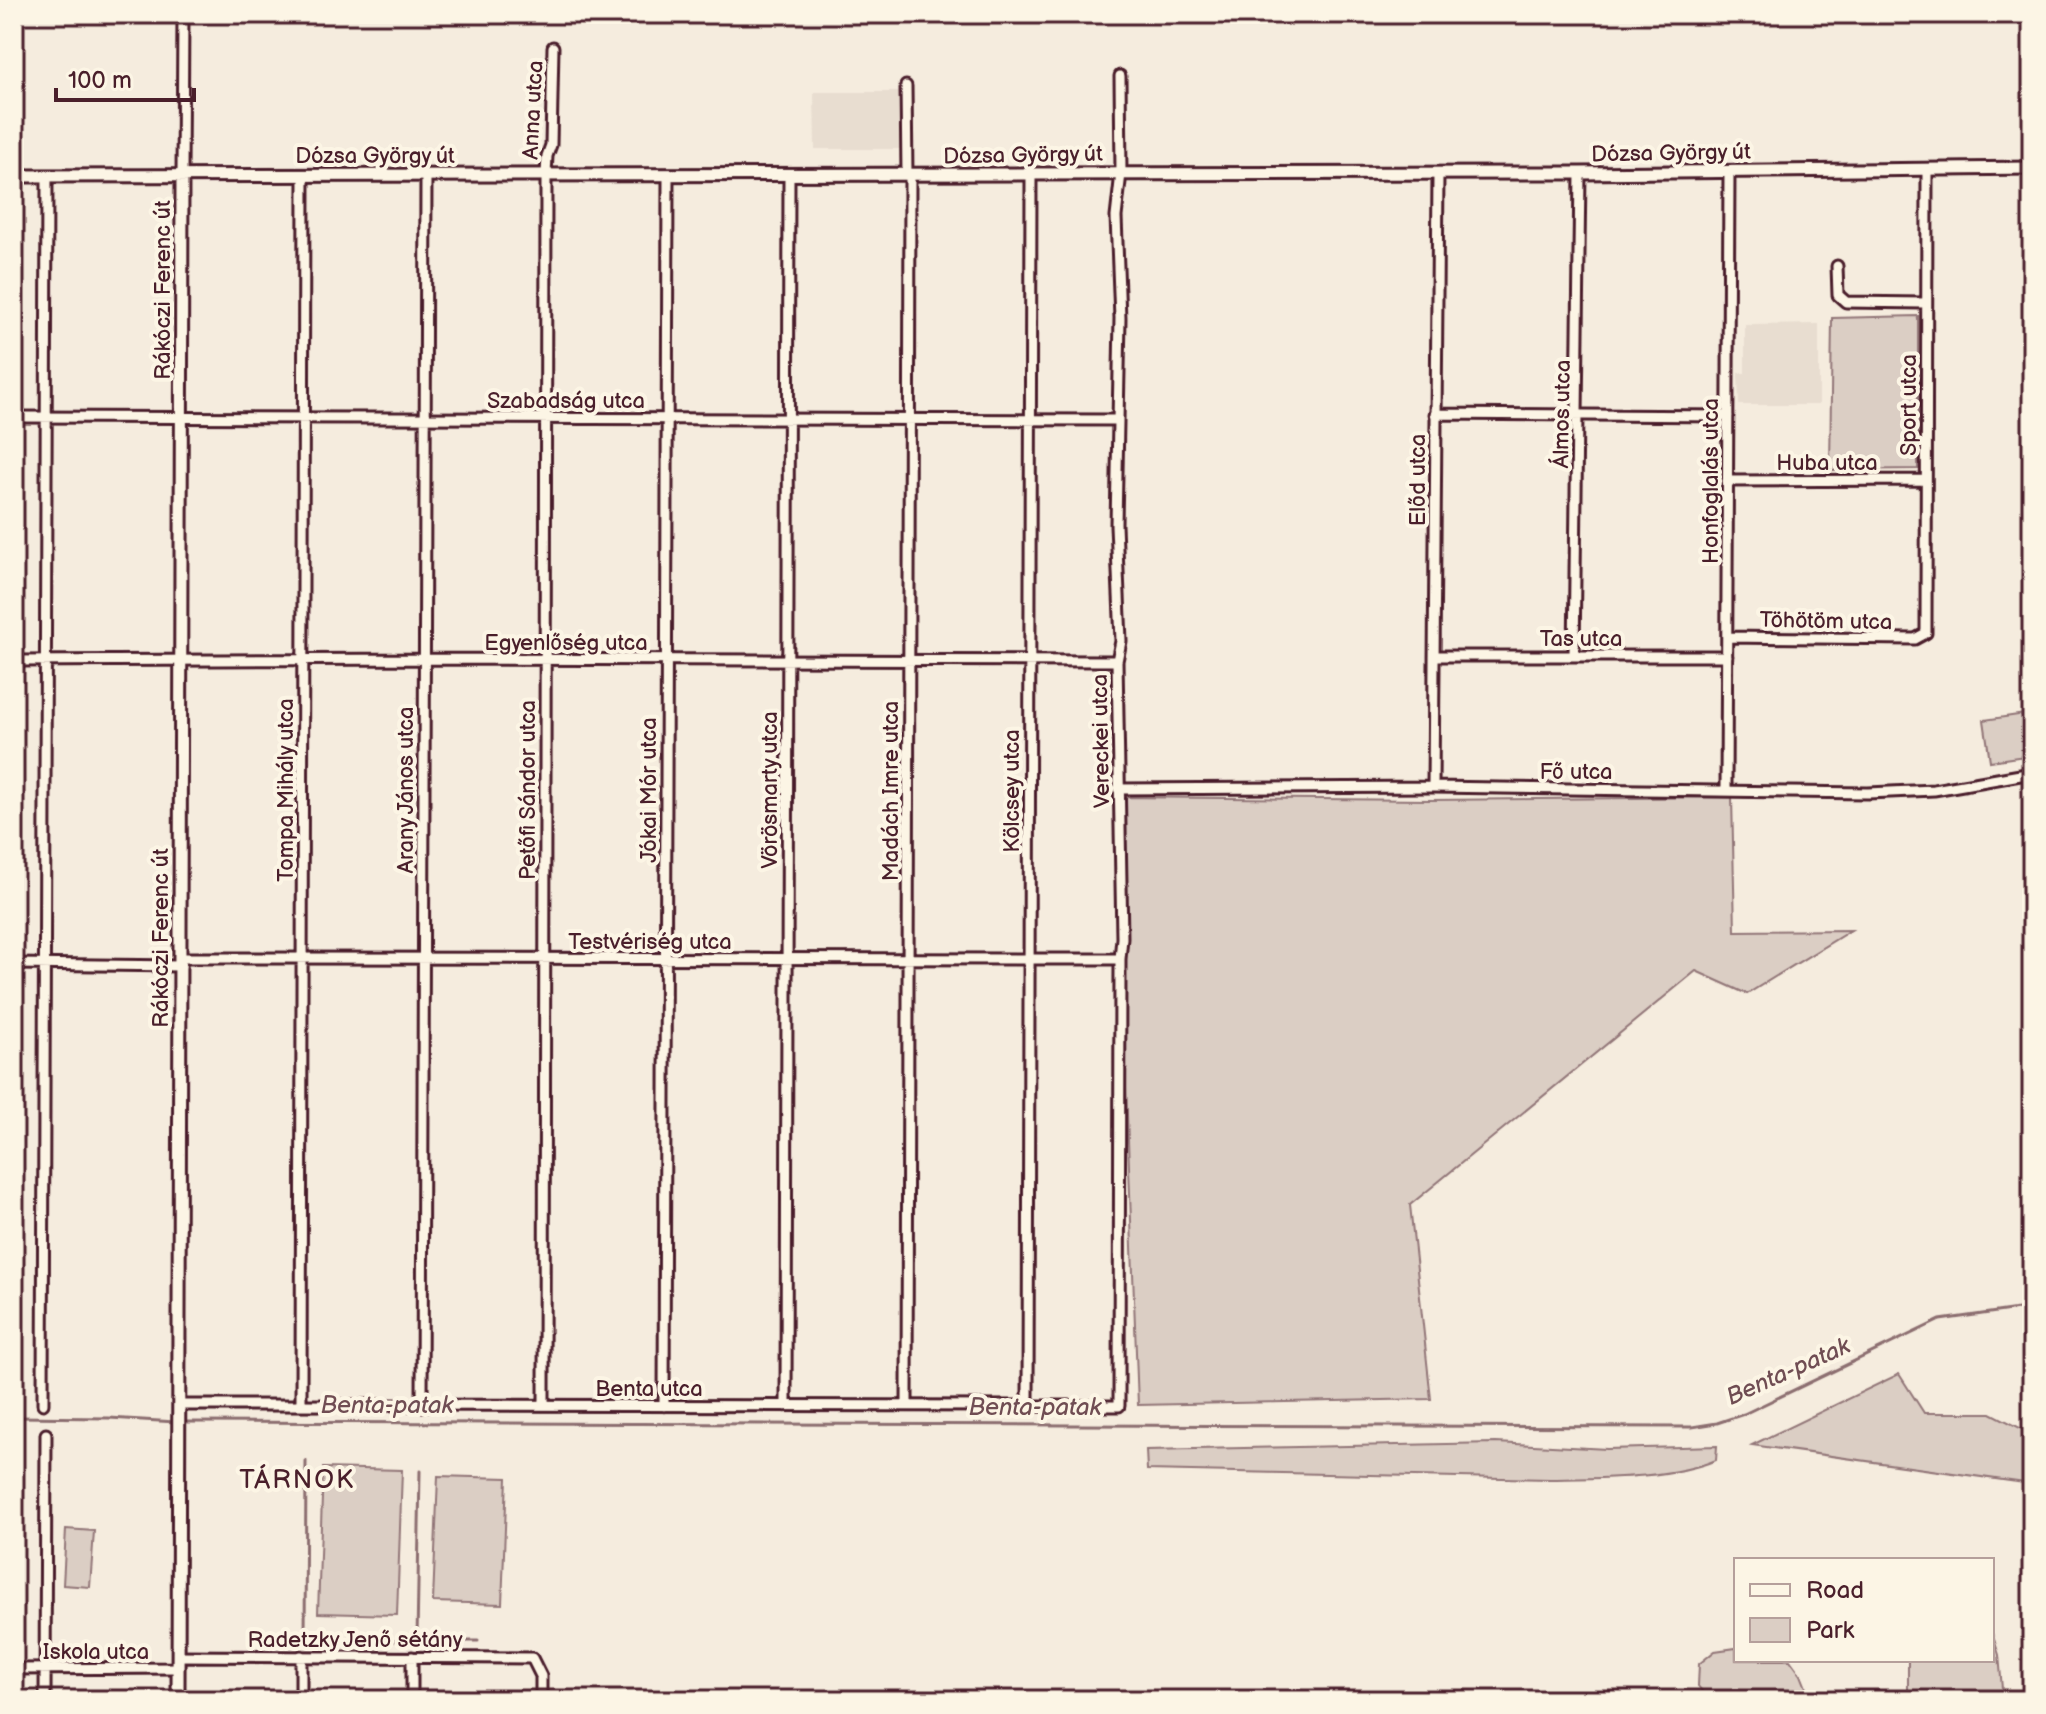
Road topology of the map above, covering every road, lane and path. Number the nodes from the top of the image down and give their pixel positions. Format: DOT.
graph roads {
  1 [pos="183,14"];
  2 [pos="553,47"];
  3 [pos="1120,76"];
  4 [pos="906,86"];
  5 [pos="2032,168"];
  6 [pos="1729,171"];
  7 [pos="1927,171"];
  8 [pos="1121,173"];
  9 [pos="1580,173"];
  10 [pos="1438,174"];
  11 [pos="182,175"];
  12 [pos="304,175"];
  13 [pos="426,175"];
  14 [pos="546,175"];
  15 [pos="668,175"];
  16 [pos="789,175"];
  17 [pos="909,175"];
  18 [pos="1031,175"];
  19 [pos="14,176"];
  20 [pos="47,176"];
  21 [pos="1837,266"];
  22 [pos="1925,303"];
  23 [pos="1435,414"];
  24 [pos="1579,416"];
  25 [pos="1728,416"];
  26 [pos="14,417"];
  27 [pos="47,417"];
  28 [pos="182,417"];
  29 [pos="304,417"];
  30 [pos="425,417"];
  31 [pos="546,418"];
  32 [pos="789,418"];
  33 [pos="667,419"];
  34 [pos="908,419"];
  35 [pos="1031,419"];
  36 [pos="1118,420"];
  37 [pos="1926,480"];
  38 [pos="1727,481"];
  39 [pos="1727,637"];
  40 [pos="1923,637"];
  41 [pos="1434,656"];
  42 [pos="1574,656"];
  43 [pos="1727,656"];
  44 [pos="424,659"];
  45 [pos="181,660"];
  46 [pos="303,660"];
  47 [pos="545,660"];
  48 [pos="666,660"];
  49 [pos="1030,660"];
  50 [pos="14,661"];
  51 [pos="45,661"];
  52 [pos="787,661"];
  53 [pos="908,661"];
  54 [pos="1117,661"];
  55 [pos="2032,773"];
  56 [pos="1433,787"];
  57 [pos="1118,789"];
  58 [pos="1726,790"];
  59 [pos="302,958"];
  60 [pos="423,958"];
  61 [pos="544,958"];
  62 [pos="665,959"];
  63 [pos="786,959"];
  64 [pos="908,959"];
  65 [pos="1120,959"];
  66 [pos="1029,960"];
  67 [pos="180,962"];
  68 [pos="14,964"];
  69 [pos="44,965"];
  70 [pos="43,1404"];
  71 [pos="180,1405"];
  72 [pos="301,1405"];
  73 [pos="544,1405"];
  74 [pos="422,1406"];
  75 [pos="664,1406"];
  76 [pos="786,1406"];
  77 [pos="907,1406"];
  78 [pos="1119,1406"];
  79 [pos="1028,1407"];
  80 [pos="46,1434"];
  81 [pos="301,1656"];
  82 [pos="412,1657"];
  83 [pos="178,1662"];
  84 [pos="14,1669"];
  85 [pos="45,1669"];
  86 [pos="45,1700"];
  87 [pos="178,1700"];
  88 [pos="301,1700"];
  89 [pos="412,1700"];
  90 [pos="541,1700"];
  1 -- 11 [label="street"];
  2 -- 14 [label="street, Anna utca"];
  3 -- 8 [label="street, Vereckei utca"];
  4 -- 17 [label="street, Madách Imre utca"];
  5 -- 7 [label="street, Dózsa György út"];
  6 -- 7 [label="street, Dózsa György út"];
  6 -- 9 [label="street, Dózsa György út"];
  6 -- 25 [label="street, Honfoglalás utca"];
  7 -- 22 [label="street, Sport utca"];
  8 -- 10 [label="street, Dózsa György út"];
  8 -- 18 [label="street, Dózsa György út"];
  8 -- 36 [label="street, Vereckei utca"];
  9 -- 10 [label="street, Dózsa György út"];
  9 -- 24 [label="street, Álmos utca"];
  10 -- 23 [label="street, Előd utca"];
  11 -- 12 [label="street, Dózsa György út"];
  11 -- 20 [label="street, Dózsa György út"];
  11 -- 28 [label="street, Rákóczi Ferenc út"];
  12 -- 13 [label="street, Dózsa György út"];
  12 -- 29 [label="street, Tompa Mihály utca"];
  13 -- 14 [label="street, Dózsa György út"];
  13 -- 30 [label="street, Arany János utca"];
  14 -- 15 [label="street, Dózsa György út"];
  14 -- 31 [label="street, Petőfi Sándor utca"];
  15 -- 16 [label="street, Dózsa György út"];
  15 -- 33 [label="street, Jókai Mór utca"];
  16 -- 17 [label="street, Dózsa György út"];
  16 -- 32 [label="street, Vörösmarty utca"];
  17 -- 18 [label="street, Dózsa György út"];
  17 -- 34 [label="street, Madách Imre utca"];
  18 -- 35 [label="street, Kölcsey utca"];
  19 -- 20 [label="street, Dózsa György út"];
  20 -- 27 [label="street"];
  21 -- 22 [label="street"];
  22 -- 37 [label="street, Sport utca"];
  23 -- 24 [label="street"];
  23 -- 41 [label="street, Előd utca"];
  24 -- 25 [label="street"];
  24 -- 42 [label="street, Álmos utca"];
  25 -- 38 [label="street, Honfoglalás utca"];
  26 -- 27 [label="street, Szabadság utca"];
  27 -- 28 [label="street, Szabadság utca"];
  27 -- 51 [label="street"];
  28 -- 29 [label="street, Szabadság utca"];
  28 -- 45 [label="street, Rákóczi Ferenc út"];
  29 -- 30 [label="street, Szabadság utca"];
  29 -- 46 [label="street, Tompa Mihály utca"];
  30 -- 31 [label="street, Szabadság utca"];
  30 -- 44 [label="street, Arany János utca"];
  31 -- 33 [label="street, Szabadság utca"];
  31 -- 47 [label="street, Petőfi Sándor utca"];
  32 -- 33 [label="street, Szabadság utca"];
  32 -- 34 [label="street, Szabadság utca"];
  32 -- 52 [label="street, Vörösmarty utca"];
  33 -- 48 [label="street, Jókai Mór utca"];
  34 -- 35 [label="street, Szabadság utca"];
  34 -- 53 [label="street, Madách Imre utca"];
  35 -- 36 [label="street, Szabadság utca"];
  35 -- 49 [label="street, Kölcsey utca"];
  36 -- 54 [label="street, Vereckei utca"];
  37 -- 38 [label="street, Huba utca"];
  37 -- 40 [label="street, Sport utca"];
  38 -- 39 [label="street, Honfoglalás utca"];
  39 -- 40 [label="street, Töhötöm utca"];
  39 -- 43 [label="street, Honfoglalás utca"];
  41 -- 42 [label="street, Tas utca"];
  41 -- 56 [label="street, Előd utca"];
  42 -- 43 [label="street, Tas utca"];
  43 -- 58 [label="street, Honfoglalás utca"];
  44 -- 46 [label="street, Egyenlőség utca"];
  44 -- 47 [label="street, Egyenlőség utca"];
  44 -- 60 [label="street, Arany János utca"];
  45 -- 46 [label="street, Egyenlőség utca"];
  45 -- 51 [label="street, Egyenlőség utca"];
  45 -- 67 [label="street, Rákóczi Ferenc út"];
  46 -- 59 [label="street, Tompa Mihály utca"];
  47 -- 48 [label="street, Egyenlőség utca"];
  47 -- 61 [label="street, Petőfi Sándor utca"];
  48 -- 52 [label="street, Egyenlőség utca"];
  48 -- 62 [label="street, Jókai Mór utca"];
  49 -- 53 [label="street, Egyenlőség utca"];
  49 -- 54 [label="street, Egyenlőség utca"];
  49 -- 66 [label="street, Kölcsey utca"];
  50 -- 51 [label="street, Egyenlőség utca"];
  51 -- 69 [label="street"];
  52 -- 53 [label="street, Egyenlőség utca"];
  52 -- 63 [label="street, Vörösmarty utca"];
  53 -- 64 [label="street, Madách Imre utca"];
  54 -- 57 [label="street, Vereckei utca"];
  55 -- 58 [label="street, Fő utca"];
  56 -- 57 [label="street, Fő utca"];
  56 -- 58 [label="street, Fő utca"];
  57 -- 65 [label="street, Vereckei utca"];
  59 -- 60 [label="street, Testvériség utca"];
  59 -- 67 [label="street, Testvériség utca"];
  59 -- 72 [label="street, Tompa Mihály utca"];
  60 -- 61 [label="street, Testvériség utca"];
  60 -- 74 [label="street, Arany János utca"];
  61 -- 62 [label="street, Testvériség utca"];
  61 -- 73 [label="street, Petőfi Sándor utca"];
  62 -- 63 [label="street, Testvériség utca"];
  62 -- 75 [label="street, Jókai Mór utca"];
  63 -- 64 [label="street, Testvériség utca"];
  63 -- 76 [label="street, Vörösmarty utca"];
  64 -- 66 [label="street, Testvériség utca"];
  64 -- 77 [label="street, Madách Imre utca"];
  65 -- 66 [label="street, Testvériség utca"];
  65 -- 78 [label="street, Vereckei utca"];
  66 -- 79 [label="street, Kölcsey utca"];
  67 -- 69 [label="street, Testvériség utca"];
  67 -- 71 [label="street, Rákóczi Ferenc út"];
  68 -- 69 [label="street, Testvériség utca"];
  69 -- 70 [label="street"];
  71 -- 72 [label="street, Benta utca"];
  71 -- 83 [label="street, Rákóczi Ferenc út"];
  72 -- 74 [label="street, Benta utca"];
  73 -- 74 [label="street, Benta utca"];
  73 -- 75 [label="street, Benta utca"];
  75 -- 76 [label="street, Benta utca"];
  76 -- 77 [label="street, Benta utca"];
  77 -- 79 [label="street, Benta utca"];
  78 -- 79 [label="street, Benta utca"];
  80 -- 85 [label="street"];
  81 -- 82 [label="street, Radetzky Jenő sétány"];
  81 -- 83 [label="street, Radetzky Jenő sétány"];
  81 -- 88 [label="street"];
  82 -- 89 [label="street"];
  82 -- 90 [label="street, Radetzky Jenő sétány"];
  83 -- 85 [label="street, Iskola utca"];
  83 -- 87 [label="street, Rákóczi Ferenc út"];
  84 -- 85 [label="street, Iskola utca"];
  85 -- 86 [label="street"];
}
